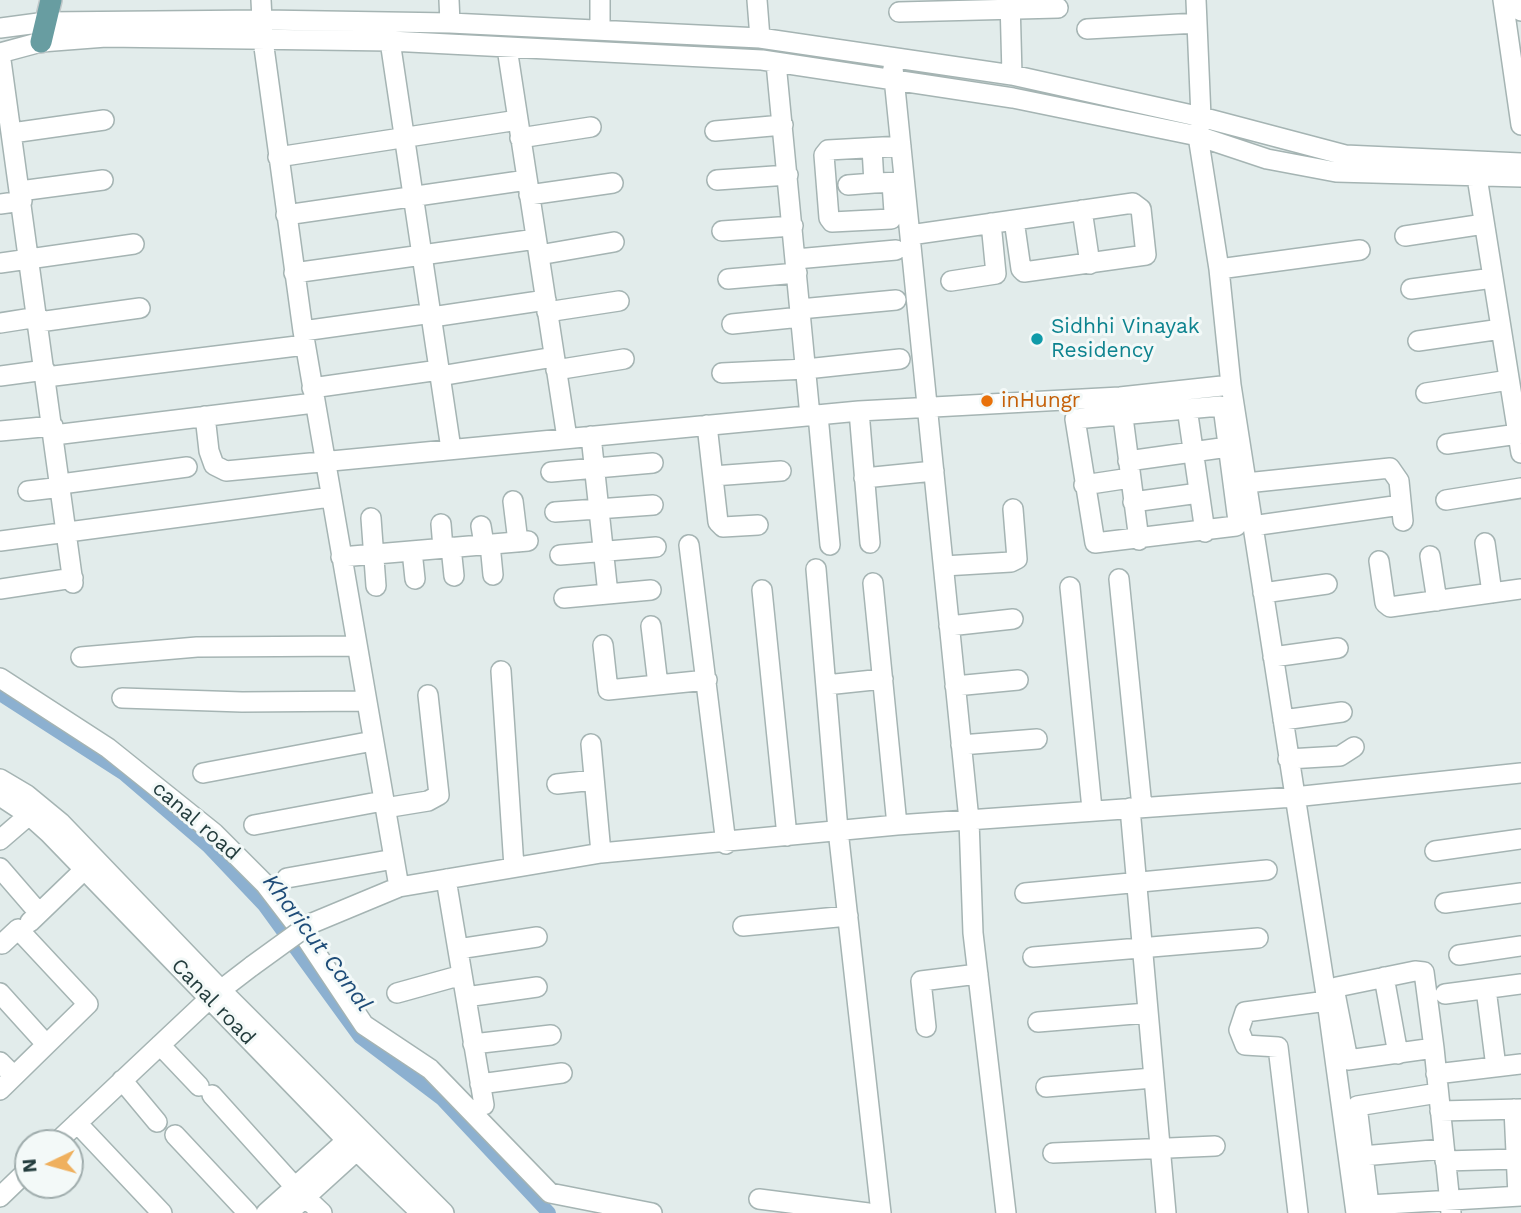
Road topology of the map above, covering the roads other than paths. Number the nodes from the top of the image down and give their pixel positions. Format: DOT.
graph roads {
  1 [pos="51,0"];
  2 [pos="449,0"];
  3 [pos="600,0"];
  4 [pos="757,0"];
  5 [pos="1196,0"];
  6 [pos="1503,0"];
  7 [pos="1519,0"];
  8 [pos="1010,4"];
  9 [pos="1058,8"];
  10 [pos="262,10"];
  11 [pos="1521,11"];
  12 [pos="899,12"];
  13 [pos="450,23"];
  14 [pos="1198,23"];
  15 [pos="0,28"];
  16 [pos="1087,29"];
  17 [pos="600,30"];
  18 [pos="44,32"];
  19 [pos="760,38"];
  20 [pos="263,40"];
  21 [pos="390,41"];
  22 [pos="507,48"];
  23 [pos="0,53"];
  24 [pos="893,58"];
  25 [pos="776,63"];
  26 [pos="1012,75"];
  27 [pos="893,79"];
  28 [pos="104,120"];
  29 [pos="783,125"];
  30 [pos="1521,125"];
  31 [pos="887,126"];
  32 [pos="1199,126"];
  33 [pos="591,127"];
  34 [pos="519,129"];
  35 [pos="715,131"];
  36 [pos="405,138"];
  37 [pos="8,140"];
  38 [pos="887,147"];
  39 [pos="278,157"];
  40 [pos="1521,163"];
  41 [pos="788,175"];
  42 [pos="1477,177"];
  43 [pos="1521,177"];
  44 [pos="103,180"];
  45 [pos="718,180"];
  46 [pos="613,183"];
  47 [pos="890,183"];
  48 [pos="848,185"];
  49 [pos="528,188"];
  50 [pos="21,196"];
  51 [pos="415,196"];
  52 [pos="0,204"];
  53 [pos="1082,210"];
  54 [pos="286,215"];
  55 [pos="1014,220"];
  56 [pos="991,223"];
  57 [pos="1484,224"];
  58 [pos="793,226"];
  59 [pos="722,231"];
  60 [pos="910,235"];
  61 [pos="1405,236"];
  62 [pos="614,243"];
  63 [pos="134,244"];
  64 [pos="537,247"];
  65 [pos="896,250"];
  66 [pos="1360,250"];
  67 [pos="424,255"];
  68 [pos="31,258"];
  69 [pos="0,263"];
  70 [pos="1090,264"];
  71 [pos="797,266"];
  72 [pos="1219,268"];
  73 [pos="294,272"];
  74 [pos="1493,278"];
  75 [pos="729,279"];
  76 [pos="951,281"];
  77 [pos="1411,289"];
  78 [pos="619,300"];
  79 [pos="896,300"];
  80 [pos="546,306"];
  81 [pos="139,308"];
  82 [pos="801,313"];
  83 [pos="432,315"];
  84 [pos="38,319"];
  85 [pos="0,323"];
  86 [pos="732,324"];
  87 [pos="1501,329"];
  88 [pos="304,338"];
  89 [pos="1418,341"];
  90 [pos="624,359"];
  91 [pos="900,359"];
  92 [pos="555,363"];
  93 [pos="806,369"];
  94 [pos="440,373"];
  95 [pos="722,373"];
  96 [pos="46,374"];
  97 [pos="0,376"];
  98 [pos="1509,380"];
  99 [pos="1231,385"];
  100 [pos="1426,393"];
  101 [pos="313,395"];
  102 [pos="1517,403"];
  103 [pos="928,406"];
  104 [pos="1121,406"];
  105 [pos="1187,408"];
  106 [pos="859,411"];
  107 [pos="814,415"];
  108 [pos="205,416"];
  109 [pos="707,425"];
  110 [pos="53,430"];
  111 [pos="0,431"];
  112 [pos="591,436"];
  113 [pos="567,438"];
  114 [pos="1519,443"];
  115 [pos="1447,444"];
  116 [pos="1228,447"];
  117 [pos="451,449"];
  118 [pos="1193,453"];
  119 [pos="324,461"];
  120 [pos="653,463"];
  121 [pos="187,467"];
  122 [pos="594,468"];
  123 [pos="1129,470"];
  124 [pos="551,471"];
  125 [pos="781,471"];
  126 [pos="934,471"];
  127 [pos="713,476"];
  128 [pos="864,478"];
  129 [pos="1246,482"];
  130 [pos="1084,485"];
  131 [pos="61,486"];
  132 [pos="1521,488"];
  133 [pos="28,491"];
  134 [pos="1199,493"];
  135 [pos="330,497"];
  136 [pos="1446,500"];
  137 [pos="513,501"];
  138 [pos="1133,502"];
  139 [pos="653,505"];
  140 [pos="598,509"];
  141 [pos="1013,509"];
  142 [pos="555,512"];
  143 [pos="371,518"];
  144 [pos="441,524"];
  145 [pos="758,525"];
  146 [pos="1252,526"];
  147 [pos="68,532"];
  148 [pos="1205,532"];
  149 [pos="485,538"];
  150 [pos="1139,540"];
  151 [pos="0,541"];
  152 [pos="870,543"];
  153 [pos="1485,543"];
  154 [pos="689,545"];
  155 [pos="831,545"];
  156 [pos="656,547"];
  157 [pos="447,548"];
  158 [pos="412,551"];
  159 [pos="603,552"];
  160 [pos="373,554"];
  161 [pos="560,555"];
  162 [pos="1430,556"];
  163 [pos="341,557"];
  164 [pos="1379,561"];
  165 [pos="944,566"];
  166 [pos="816,569"];
  167 [pos="493,575"];
  168 [pos="454,576"];
  169 [pos="415,579"];
  170 [pos="1119,579"];
  171 [pos="873,583"];
  172 [pos="1326,584"];
  173 [pos="376,586"];
  174 [pos="1070,586"];
  175 [pos="0,589"];
  176 [pos="1521,589"];
  177 [pos="651,590"];
  178 [pos="762,590"];
  179 [pos="1263,593"];
  180 [pos="1492,593"];
  181 [pos="608,594"];
  182 [pos="564,598"];
  183 [pos="1437,601"];
  184 [pos="1013,619"];
  185 [pos="651,626"];
  186 [pos="949,626"];
  187 [pos="603,645"];
  188 [pos="357,646"];
  189 [pos="1338,648"];
  190 [pos="80,657"];
  191 [pos="1273,657"];
  192 [pos="501,671"];
  193 [pos="0,678"];
  194 [pos="883,679"];
  195 [pos="708,680"];
  196 [pos="1018,680"];
  197 [pos="658,685"];
  198 [pos="826,685"];
  199 [pos="955,686"];
  200 [pos="428,695"];
  201 [pos="122,698"];
  202 [pos="365,701"];
  203 [pos="1342,712"];
  204 [pos="1283,720"];
  205 [pos="1037,739"];
  206 [pos="373,741"];
  207 [pos="591,744"];
  208 [pos="961,745"];
  209 [pos="1354,747"];
  210 [pos="1289,759"];
  211 [pos="203,773"];
  212 [pos="1521,773"];
  213 [pos="0,779"];
  214 [pos="594,780"];
  215 [pos="557,784"];
  216 [pos="0,796"];
  217 [pos="1294,797"];
  218 [pos="384,805"];
  219 [pos="1136,807"];
  220 [pos="1093,809"];
  221 [pos="29,815"];
  222 [pos="969,820"];
  223 [pos="254,825"];
  224 [pos="897,825"];
  225 [pos="838,830"];
  226 [pos="787,836"];
  227 [pos="1521,839"];
  228 [pos="0,840"];
  229 [pos="726,844"];
  230 [pos="1435,851"];
  231 [pos="601,853"];
  232 [pos="394,859"];
  233 [pos="514,867"];
  234 [pos="0,869"];
  235 [pos="84,870"];
  236 [pos="1267,870"];
  237 [pos="287,878"];
  238 [pos="446,878"];
  239 [pos="1136,881"];
  240 [pos="399,887"];
  241 [pos="1025,893"];
  242 [pos="1521,893"];
  243 [pos="1445,903"];
  244 [pos="848,916"];
  245 [pos="743,926"];
  246 [pos="537,937"];
  247 [pos="1258,938"];
  248 [pos="2,944"];
  249 [pos="1521,946"];
  250 [pos="1142,947"];
  251 [pos="458,949"];
  252 [pos="1459,955"];
  253 [pos="1033,957"];
  254 [pos="978,974"];
  255 [pos="462,975"];
  256 [pos="1384,977"];
  257 [pos="1521,984"];
  258 [pos="537,987"];
  259 [pos="1486,989"];
  260 [pos="0,993"];
  261 [pos="397,993"];
  262 [pos="1445,994"];
  263 [pos="215,995"];
  264 [pos="466,997"];
  265 [pos="1327,1002"];
  266 [pos="1147,1013"];
  267 [pos="1038,1022"];
  268 [pos="926,1027"];
  269 [pos="551,1035"];
  270 [pos="46,1044"];
  271 [pos="473,1044"];
  272 [pos="160,1045"];
  273 [pos="1434,1048"];
  274 [pos="1398,1054"];
  275 [pos="1521,1064"];
  276 [pos="1496,1067"];
  277 [pos="562,1073"];
  278 [pos="5,1076"];
  279 [pos="1153,1078"];
  280 [pos="122,1080"];
  281 [pos="480,1084"];
  282 [pos="1046,1087"];
  283 [pos="1438,1093"];
  284 [pos="484,1105"];
  285 [pos="1517,1109"];
  286 [pos="157,1122"];
  287 [pos="77,1123"];
  288 [pos="71,1129"];
  289 [pos="175,1135"];
  290 [pos="358,1140"];
  291 [pos="1214,1146"];
  292 [pos="1159,1147"];
  293 [pos="1054,1153"];
  294 [pos="1445,1155"];
  295 [pos="1362,1156"];
  296 [pos="1516,1159"];
  297 [pos="14,1184"];
  298 [pos="300,1192"];
  299 [pos="1519,1196"];
  300 [pos="0,1197"];
  301 [pos="759,1199"];
  302 [pos="1450,1206"];
  303 [pos="162,1213"];
  304 [pos="248,1213"];
  305 [pos="266,1213"];
  306 [pos="288,1213"];
  307 [pos="322,1213"];
  308 [pos="421,1213"];
  309 [pos="444,1213"];
  310 [pos="652,1213"];
  311 [pos="868,1213"];
  312 [pos="881,1213"];
  313 [pos="1006,1213"];
  314 [pos="1166,1213"];
  315 [pos="1298,1213"];
  316 [pos="1356,1213"];
  1 -- 18 [label="main road"];
  2 -- 13 [label="street"];
  3 -- 17 [label="street"];
  4 -- 19 [label="street"];
  5 -- 14 [label="street"];
  6 -- 30 [label="street"];
  7 -- 11 [label="street"];
  8 -- 9 [label="street"];
  8 -- 12 [label="street"];
  8 -- 26 [label="street"];
  10 -- 13 [label="street"];
  10 -- 18 [label="street"];
  10 -- 20 [label="street"];
  13 -- 17 [label="street"];
  14 -- 16 [label="street"];
  14 -- 32 [label="street"];
  15 -- 18 [label="street"];
  17 -- 19 [label="street"];
  18 -- 20 [label="street"];
  18 -- 23 [label="street"];
  19 -- 24 [label="street"];
  20 -- 21 [label="street"];
  20 -- 39 [label="street"];
  21 -- 22 [label="street"];
  21 -- 36 [label="street"];
  22 -- 25 [label="street"];
  22 -- 34 [label="street"];
  23 -- 37 [label="street"];
  24 -- 26 [label="street"];
  24 -- 27 [label="street"];
  25 -- 27 [label="street"];
  25 -- 29 [label="street"];
  26 -- 32 [label="street"];
  27 -- 32 [label="street"];
  27 -- 38 [label="street"];
  28 -- 37 [label="street"];
  29 -- 35 [label="street"];
  29 -- 41 [label="street"];
  31 -- 38 [label="street"];
  32 -- 40 [label="street"];
  32 -- 42 [label="street"];
  32 -- 72 [label="street"];
  33 -- 34 [label="street"];
  34 -- 36 [label="street"];
  34 -- 49 [label="street"];
  36 -- 39 [label="street"];
  36 -- 51 [label="street"];
  37 -- 50 [label="street"];
  38 -- 47 [label="street"];
  38 -- 47 [label="street"];
  38 -- 47 [label="street"];
  39 -- 54 [label="street"];
  41 -- 45 [label="street"];
  41 -- 58 [label="street"];
  42 -- 43 [label="street"];
  42 -- 57 [label="street"];
  44 -- 50 [label="street"];
  46 -- 49 [label="street"];
  47 -- 48 [label="street"];
  47 -- 60 [label="street"];
  49 -- 51 [label="street"];
  49 -- 64 [label="street"];
  50 -- 52 [label="street"];
  50 -- 68 [label="street"];
  51 -- 54 [label="street"];
  51 -- 67 [label="street"];
  53 -- 55 [label="street"];
  53 -- 70 [label="street"];
  53 -- 70 [label="street"];
  54 -- 73 [label="street"];
  55 -- 56 [label="street"];
  55 -- 70 [label="street"];
  56 -- 60 [label="street"];
  56 -- 76 [label="street"];
  57 -- 61 [label="street"];
  57 -- 74 [label="street"];
  58 -- 59 [label="street"];
  58 -- 71 [label="street"];
  60 -- 103 [label="street"];
  62 -- 64 [label="street"];
  63 -- 68 [label="street"];
  64 -- 67 [label="street"];
  64 -- 80 [label="street"];
  65 -- 71 [label="street"];
  66 -- 72 [label="street"];
  67 -- 73 [label="street"];
  67 -- 83 [label="street"];
  68 -- 69 [label="street"];
  68 -- 84 [label="street"];
  71 -- 75 [label="street"];
  71 -- 82 [label="street"];
  72 -- 99 [label="street"];
  73 -- 88 [label="street"];
  74 -- 77 [label="street"];
  74 -- 87 [label="street"];
  78 -- 80 [label="street"];
  79 -- 82 [label="street"];
  80 -- 83 [label="street"];
  80 -- 92 [label="street"];
  81 -- 84 [label="street"];
  82 -- 86 [label="street"];
  82 -- 93 [label="street"];
  83 -- 88 [label="street"];
  83 -- 94 [label="street"];
  84 -- 85 [label="street"];
  84 -- 96 [label="street"];
  87 -- 89 [label="street"];
  87 -- 98 [label="street"];
  88 -- 96 [label="street"];
  88 -- 101 [label="street"];
  90 -- 92 [label="street"];
  91 -- 93 [label="street"];
  92 -- 94 [label="street"];
  92 -- 113 [label="street"];
  93 -- 95 [label="street"];
  93 -- 107 [label="street"];
  94 -- 101 [label="street"];
  94 -- 117 [label="street"];
  96 -- 97 [label="street"];
  96 -- 110 [label="street"];
  98 -- 100 [label="street"];
  98 -- 102 [label="street"];
  99 -- 104 [label="street"];
  99 -- 129 [label="street"];
  101 -- 108 [label="street"];
  101 -- 119 [label="street"];
  102 -- 114 [label="street"];
  103 -- 104 [label="street"];
  103 -- 106 [label="street"];
  103 -- 126 [label="street"];
  104 -- 105 [label="street"];
  104 -- 123 [label="street"];
  104 -- 130 [label="street"];
  105 -- 116 [label="street"];
  105 -- 118 [label="street"];
  106 -- 107 [label="street"];
  106 -- 128 [label="street"];
  107 -- 109 [label="street"];
  107 -- 155 [label="street"];
  108 -- 110 [label="street"];
  108 -- 119 [label="street"];
  109 -- 112 [label="street"];
  109 -- 127 [label="street"];
  110 -- 111 [label="street"];
  110 -- 131 [label="street"];
  112 -- 113 [label="street"];
  112 -- 122 [label="street"];
  113 -- 117 [label="street"];
  114 -- 115 [label="street"];
  116 -- 118 [label="street"];
  116 -- 148 [label="street"];
  117 -- 119 [label="street"];
  118 -- 123 [label="street"];
  118 -- 134 [label="street"];
  119 -- 135 [label="street"];
  120 -- 122 [label="street"];
  121 -- 131 [label="street"];
  122 -- 124 [label="street"];
  122 -- 140 [label="street"];
  123 -- 130 [label="street"];
  123 -- 138 [label="street"];
  125 -- 127 [label="street"];
  126 -- 128 [label="street"];
  126 -- 165 [label="street"];
  127 -- 145 [label="street"];
  128 -- 152 [label="street"];
  129 -- 146 [label="street"];
  129 -- 146 [label="street"];
  130 -- 150 [label="street"];
  131 -- 133 [label="street"];
  131 -- 147 [label="street"];
  132 -- 136 [label="street"];
  134 -- 138 [label="street"];
  134 -- 148 [label="street"];
  135 -- 147 [label="street"];
  135 -- 163 [label="street"];
  137 -- 149 [label="street"];
  138 -- 150 [label="street"];
  139 -- 140 [label="street"];
  140 -- 142 [label="street"];
  140 -- 159 [label="street"];
  141 -- 165 [label="street"];
  143 -- 160 [label="street"];
  144 -- 157 [label="street"];
  146 -- 179 [label="street"];
  147 -- 151 [label="street"];
  147 -- 175 [label="street"];
  148 -- 150 [label="street"];
  149 -- 157 [label="street"];
  149 -- 167 [label="street"];
  153 -- 180 [label="street"];
  154 -- 195 [label="street"];
  156 -- 159 [label="street"];
  157 -- 158 [label="street"];
  157 -- 168 [label="street"];
  158 -- 160 [label="street"];
  158 -- 169 [label="street"];
  159 -- 161 [label="street"];
  159 -- 181 [label="street"];
  160 -- 163 [label="street"];
  160 -- 173 [label="street"];
  162 -- 183 [label="street"];
  163 -- 188 [label="street"];
  164 -- 183 [label="street"];
  165 -- 186 [label="street"];
  166 -- 198 [label="street"];
  170 -- 219 [label="street"];
  171 -- 194 [label="street"];
  172 -- 179 [label="street"];
  174 -- 220 [label="street"];
  176 -- 180 [label="street"];
  177 -- 181 [label="street"];
  178 -- 226 [label="street"];
  179 -- 191 [label="street"];
  180 -- 183 [label="street"];
  181 -- 182 [label="street"];
  184 -- 186 [label="street"];
  185 -- 197 [label="street"];
  186 -- 199 [label="street"];
  187 -- 197 [label="street"];
  188 -- 190 [label="street"];
  188 -- 202 [label="street"];
  189 -- 191 [label="street"];
  191 -- 204 [label="street"];
  192 -- 233 [label="street"];
  193 -- 310 [label="street, canal road"];
  194 -- 198 [label="street"];
  194 -- 224 [label="street"];
  195 -- 197 [label="street"];
  195 -- 229 [label="street"];
  196 -- 199 [label="street"];
  198 -- 225 [label="street"];
  199 -- 208 [label="street"];
  200 -- 218 [label="street"];
  201 -- 202 [label="street"];
  202 -- 206 [label="street"];
  203 -- 204 [label="street"];
  204 -- 210 [label="street"];
  205 -- 208 [label="street"];
  206 -- 211 [label="street"];
  206 -- 218 [label="street"];
  207 -- 214 [label="street"];
  208 -- 222 [label="street"];
  209 -- 210 [label="street"];
  210 -- 217 [label="street"];
  212 -- 217 [label="street"];
  213 -- 263 [label="street"];
  214 -- 215 [label="street"];
  214 -- 231 [label="street"];
  216 -- 221 [label="street, Canal road"];
  217 -- 219 [label="street"];
  217 -- 265 [label="street"];
  218 -- 223 [label="street"];
  218 -- 232 [label="street"];
  219 -- 220 [label="street"];
  219 -- 239 [label="street"];
  220 -- 222 [label="street"];
  221 -- 228 [label="street"];
  221 -- 235 [label="street, Canal road"];
  222 -- 224 [label="street"];
  222 -- 254 [label="street"];
  224 -- 225 [label="street"];
  225 -- 226 [label="street"];
  225 -- 244 [label="street"];
  226 -- 229 [label="street"];
  227 -- 230 [label="street"];
  229 -- 231 [label="street"];
  231 -- 233 [label="street"];
  232 -- 237 [label="street"];
  232 -- 240 [label="street"];
  233 -- 238 [label="street"];
  234 -- 235 [label="street"];
  235 -- 263 [label="street, Canal road"];
  236 -- 239 [label="street"];
  238 -- 240 [label="street"];
  238 -- 251 [label="street"];
  239 -- 241 [label="street"];
  239 -- 250 [label="street"];
  240 -- 263 [label="street, bridge"];
  242 -- 243 [label="street"];
  244 -- 245 [label="street"];
  244 -- 312 [label="street"];
  246 -- 251 [label="street"];
  247 -- 250 [label="street"];
  248 -- 270 [label="street"];
  249 -- 252 [label="street"];
  250 -- 253 [label="street"];
  250 -- 266 [label="street"];
  251 -- 255 [label="street"];
  254 -- 268 [label="street"];
  254 -- 313 [label="street"];
  255 -- 261 [label="street"];
  255 -- 264 [label="street"];
  256 -- 273 [label="street"];
  256 -- 274 [label="street"];
  256 -- 274 [label="street"];
  257 -- 259 [label="street"];
  258 -- 264 [label="street"];
  259 -- 262 [label="street"];
  259 -- 276 [label="street"];
  260 -- 270 [label="street"];
  263 -- 272 [label="street"];
  263 -- 290 [label="street, Canal road"];
  264 -- 271 [label="street"];
  265 -- 315 [label="street"];
  265 -- 316 [label="street"];
  266 -- 267 [label="street"];
  266 -- 279 [label="street"];
  269 -- 271 [label="street"];
  270 -- 278 [label="street"];
  271 -- 281 [label="street"];
  272 -- 280 [label="street"];
  272 -- 298 [label="street"];
  273 -- 274 [label="street"];
  273 -- 283 [label="street"];
  275 -- 276 [label="street"];
  276 -- 283 [label="street"];
  277 -- 281 [label="street"];
  279 -- 282 [label="street"];
  279 -- 292 [label="street"];
  280 -- 286 [label="street"];
  280 -- 287 [label="street"];
  281 -- 284 [label="street"];
  283 -- 285 [label="street"];
  283 -- 294 [label="street"];
  283 -- 295 [label="street"];
  285 -- 296 [label="street"];
  287 -- 288 [label="street"];
  287 -- 303 [label="street"];
  289 -- 304 [label="street"];
  290 -- 298 [label="street"];
  290 -- 308 [label="street, Canal road"];
  290 -- 309 [label="street"];
  291 -- 292 [label="street"];
  292 -- 293 [label="street"];
  292 -- 314 [label="street"];
  294 -- 295 [label="street"];
  294 -- 296 [label="street"];
  294 -- 302 [label="street"];
  295 -- 302 [label="street"];
  296 -- 299 [label="street"];
  297 -- 300 [label="street"];
  298 -- 305 [label="street"];
  298 -- 306 [label="street"];
  298 -- 307 [label="street"];
  299 -- 302 [label="street"];
  301 -- 311 [label="street"];
}
